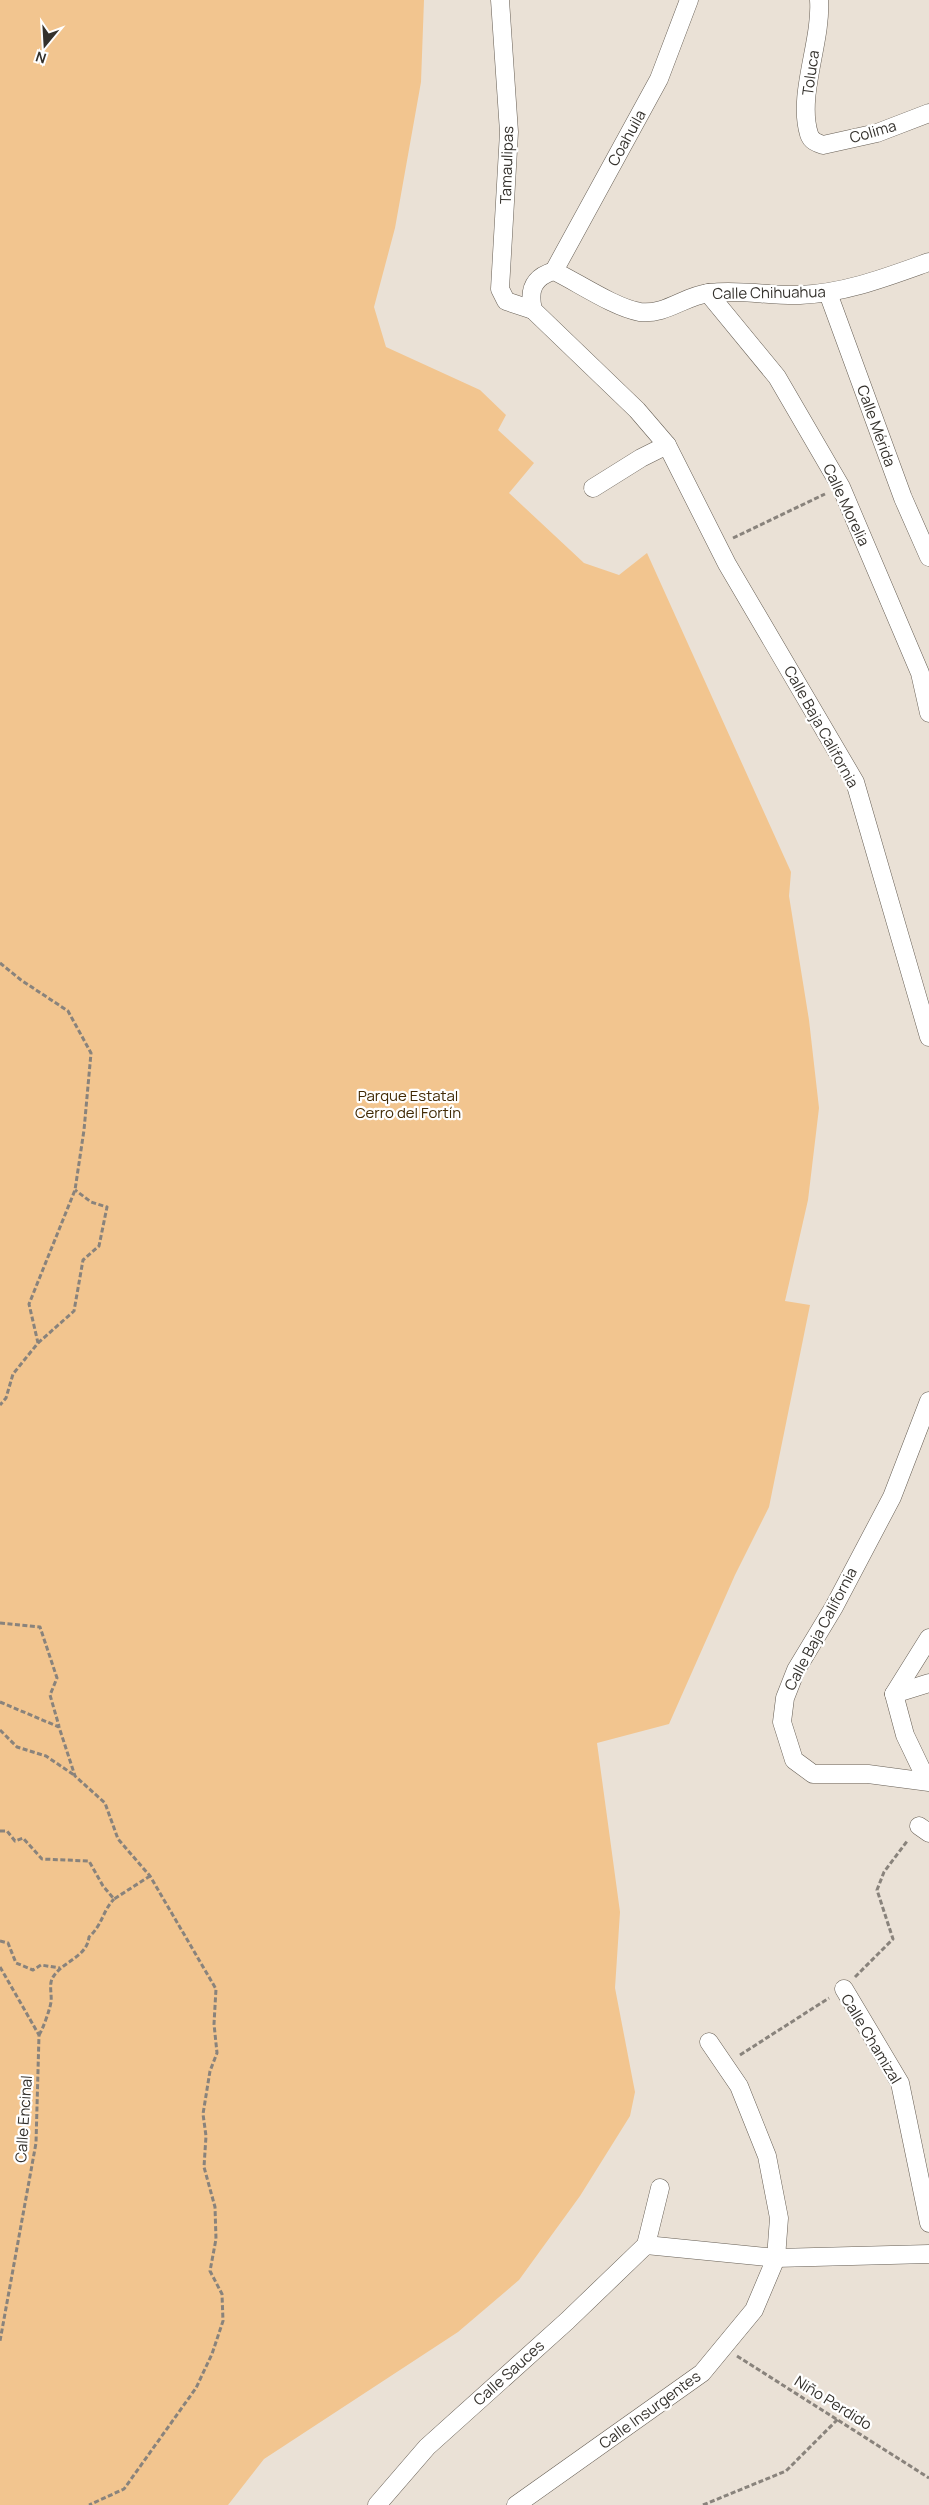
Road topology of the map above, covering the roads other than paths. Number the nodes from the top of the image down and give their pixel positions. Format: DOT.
graph roads {
  1 [pos="500,0"];
  2 [pos="689,0"];
  3 [pos="819,0"];
  4 [pos="929,114"];
  5 [pos="816,143"];
  6 [pos="929,262"];
  7 [pos="554,271"];
  8 [pos="708,293"];
  9 [pos="828,293"];
  10 [pos="533,310"];
  11 [pos="668,445"];
  12 [pos="593,488"];
  13 [pos="929,557"];
  14 [pos="929,714"];
  15 [pos="929,1037"];
  16 [pos="929,1401"];
  17 [pos="929,1638"];
  18 [pos="929,1683"];
  19 [pos="894,1694"];
  20 [pos="928,1782"];
  21 [pos="844,1989"];
  22 [pos="709,2042"];
  23 [pos="660,2188"];
  24 [pos="929,2223"];
  25 [pos="646,2245"];
  26 [pos="929,2254"];
  27 [pos="776,2258"];
  28 [pos="377,2505"];
  29 [pos="516,2505"];
  1 -- 10 [label="street, Tamaulipas"];
  2 -- 7 [label="street, Coahuila"];
  3 -- 5 [label="street, Toluca"];
  4 -- 5 [label="street, Colima"];
  6 -- 9 [label="street, Calle Chihuahua"];
  7 -- 8 [label="street, Calle Chihuahua"];
  7 -- 10 [label="street"];
  8 -- 9 [label="street, Calle Chihuahua"];
  8 -- 14 [label="street, Calle Morelia"];
  9 -- 13 [label="street, Calle Mérida"];
  10 -- 11 [label="street, Calle Baja California"];
  11 -- 12 [label="street"];
  11 -- 15 [label="street, Calle Baja California"];
  16 -- 20 [label="street, Calle Baja California"];
  17 -- 19 [label="street"];
  18 -- 19 [label="street"];
  19 -- 20 [label="street"];
  21 -- 24 [label="street, Calle Chamizal"];
  22 -- 27 [label="street, Calle Insurgentes"];
  23 -- 25 [label="street"];
  25 -- 27 [label="street"];
  25 -- 28 [label="street, Calle Sauces"];
  26 -- 27 [label="street"];
  27 -- 29 [label="street, Calle Insurgentes"];
}
